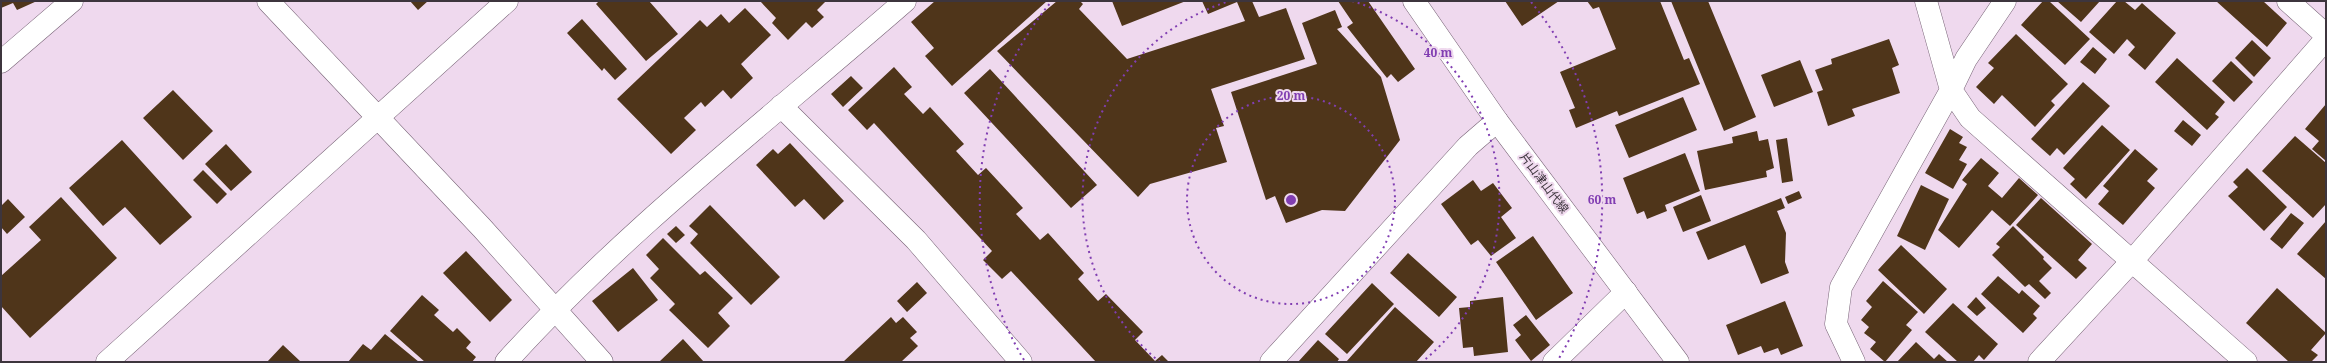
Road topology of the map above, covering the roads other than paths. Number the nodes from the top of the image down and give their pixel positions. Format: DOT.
graph roads {
  1 [pos="72,1"];
  2 [pos="268,1"];
  3 [pos="507,1"];
  4 [pos="905,1"];
  5 [pos="1414,1"];
  6 [pos="1926,1"];
  7 [pos="2005,1"];
  8 [pos="2288,1"];
  9 [pos="2326,34"];
  10 [pos="2326,39"];
  11 [pos="1,62"];
  12 [pos="1951,90"];
  13 [pos="781,106"];
  14 [pos="377,118"];
  15 [pos="1497,121"];
  16 [pos="2132,261"];
  17 [pos="1626,292"];
  18 [pos="553,310"];
  19 [pos="107,362"];
  20 [pos="506,362"];
  21 [pos="602,362"];
  22 [pos="1021,362"];
  23 [pos="1271,362"];
  24 [pos="1554,362"];
  25 [pos="1678,362"];
  26 [pos="1854,362"];
  27 [pos="2039,362"];
  28 [pos="2246,362"];
  1 -- 11 [label="street"];
  2 -- 14 [label="street"];
  3 -- 14 [label="street"];
  4 -- 13 [label="street"];
  5 -- 15 [label="street, 片山津山代線"];
  6 -- 12 [label="street"];
  7 -- 12 [label="street"];
  8 -- 9 [label="street"];
  10 -- 16 [label="street"];
  12 -- 16 [label="street"];
  12 -- 26 [label="street"];
  13 -- 18 [label="street"];
  13 -- 22 [label="street"];
  14 -- 18 [label="street"];
  14 -- 19 [label="street"];
  15 -- 17 [label="street, 片山津山代線"];
  15 -- 23 [label="street"];
  16 -- 27 [label="street"];
  16 -- 28 [label="street"];
  17 -- 24 [label="street"];
  17 -- 25 [label="street, 片山津山代線"];
  18 -- 20 [label="street"];
  18 -- 21 [label="street"];
}
